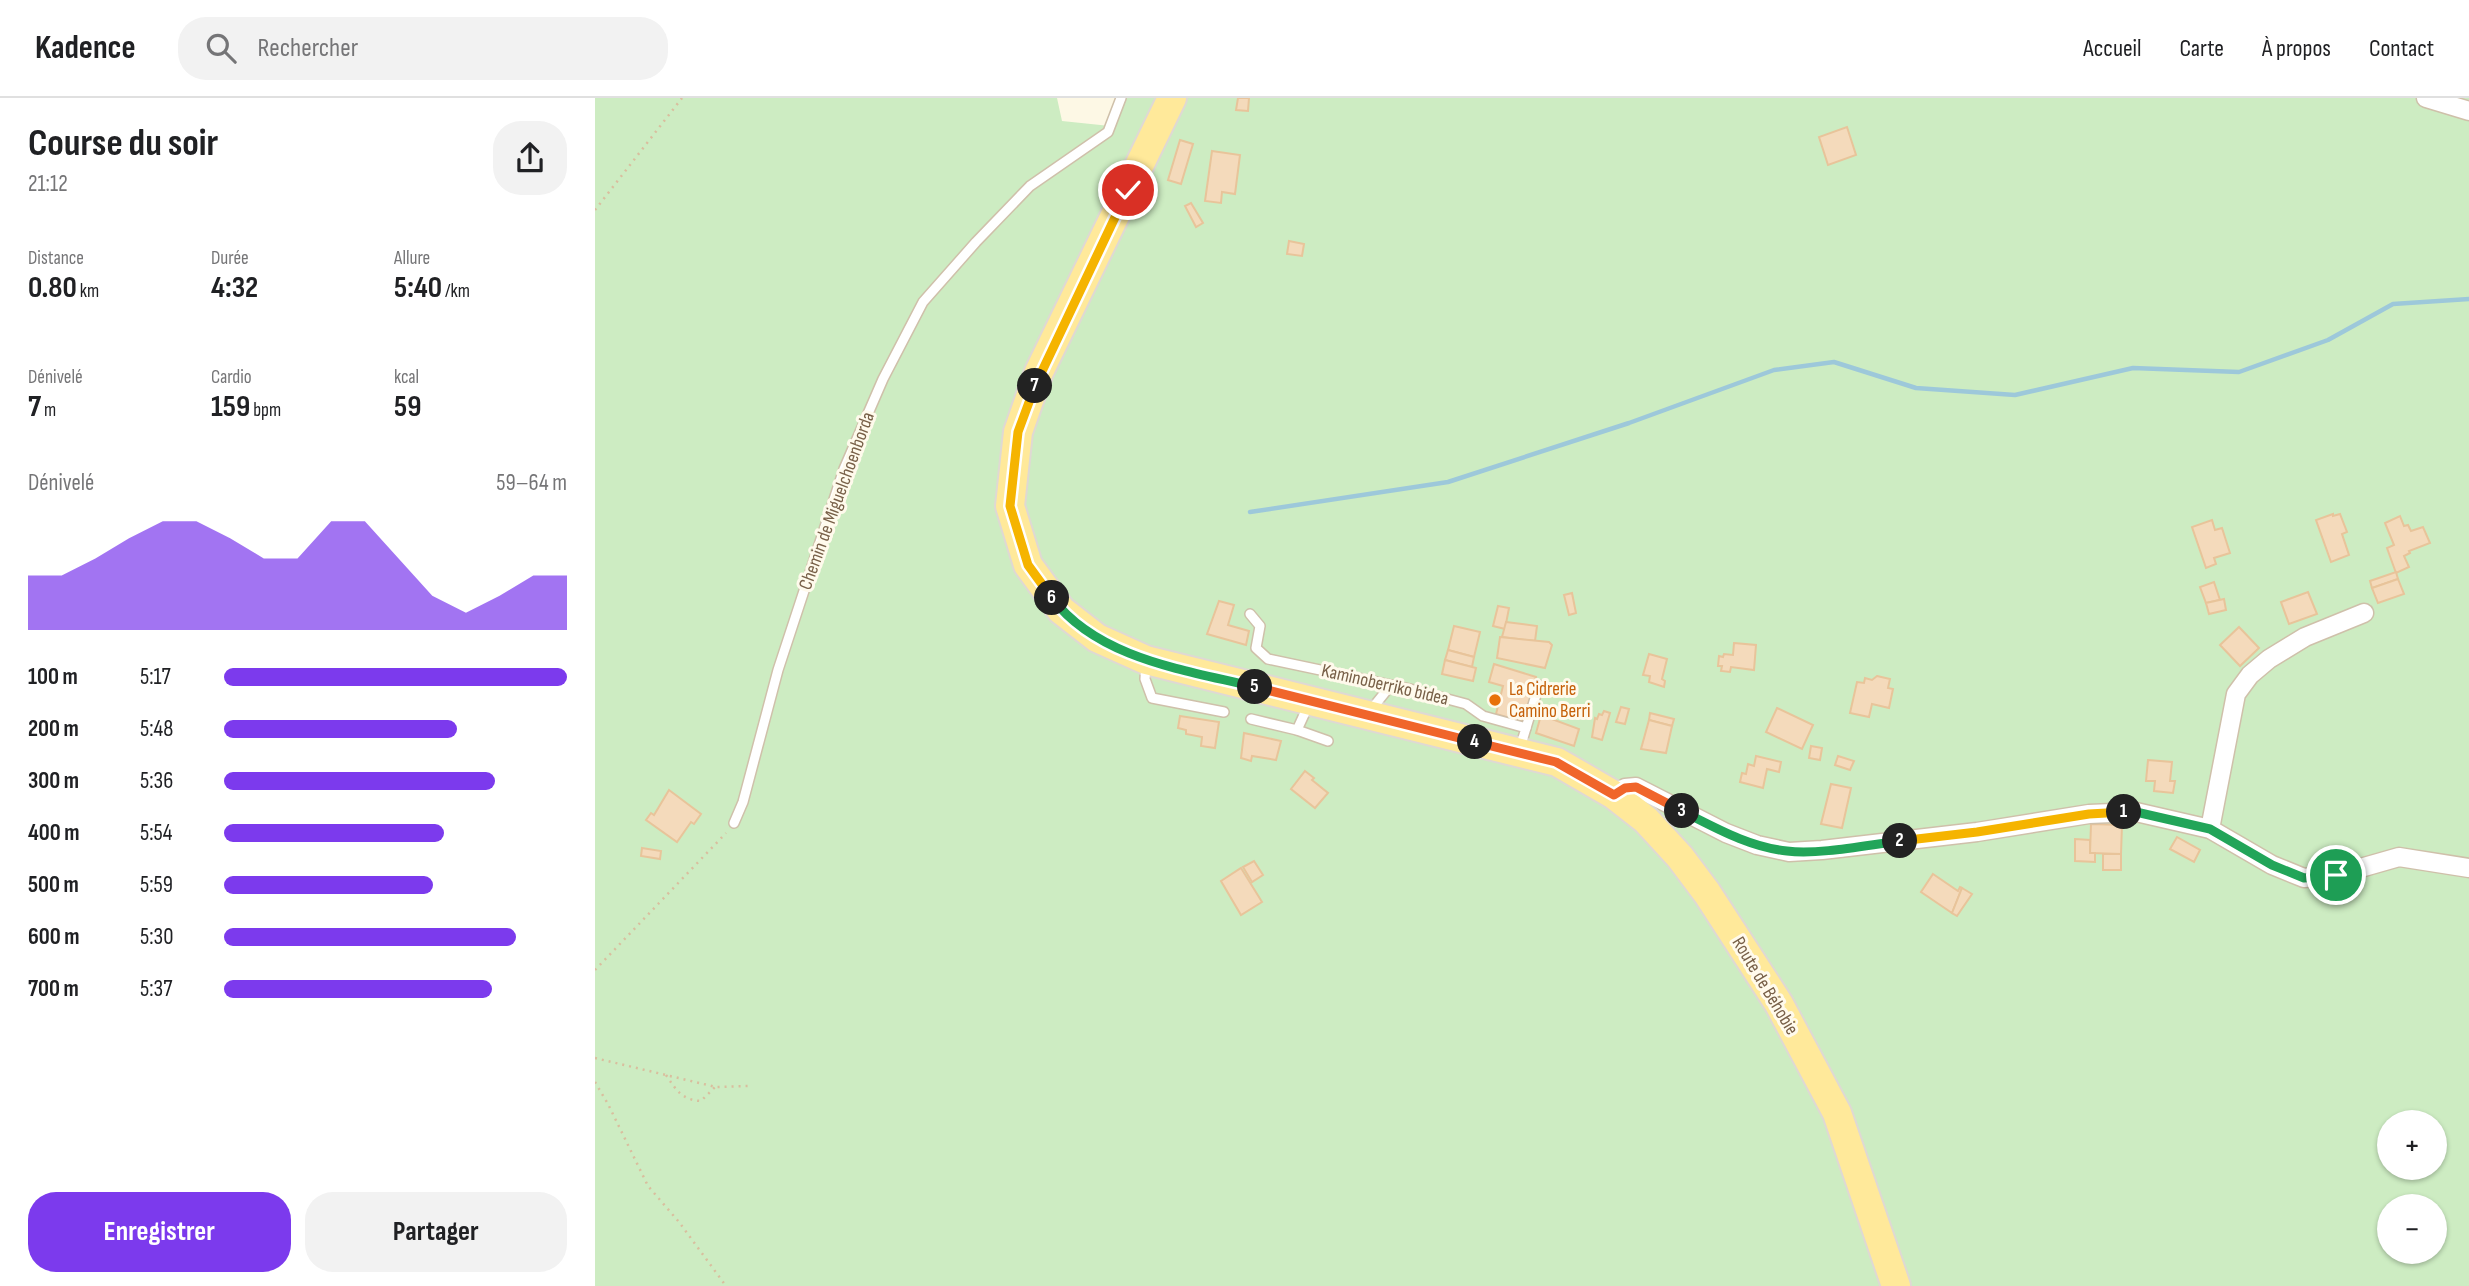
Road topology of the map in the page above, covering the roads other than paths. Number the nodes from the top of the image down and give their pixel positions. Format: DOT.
graph roads {
  1 [pos="1121,98"];
  2 [pos="1172,98"];
  3 [pos="2426,98"];
  4 [pos="2469,111"];
  5 [pos="2364,612"];
  6 [pos="1250,614"];
  7 [pos="1146,660"];
  8 [pos="1391,685"];
  9 [pos="1539,685"];
  10 [pos="1311,701"];
  11 [pos="1224,712"];
  12 [pos="1366,715"];
  13 [pos="1251,719"];
  14 [pos="1297,730"];
  15 [pos="1523,740"];
  16 [pos="1328,741"];
  17 [pos="1614,795"];
  18 [pos="734,823"];
  19 [pos="2210,829"];
  20 [pos="2469,868"];
  21 [pos="1896,1286"];
  1 -- 18 [label="lane, Chemin de Miguelchoenborda"];
  2 -- 7 [label="main road, Route de Béhobie"];
  3 -- 4 [label="street"];
  5 -- 19 [label="street"];
  6 -- 8 [label="lane, Kaminoberriko bidea"];
  7 -- 10 [label="main road, Route de Béhobie"];
  7 -- 11 [label="lane"];
  8 -- 12 [label="lane"];
  8 -- 15 [label="lane, Kaminoberriko bidea"];
  9 -- 15 [label="lane"];
  10 -- 12 [label="main road, Route de Béhobie"];
  10 -- 14 [label="lane"];
  12 -- 15 [label="main road, Route de Béhobie"];
  13 -- 14 [label="lane"];
  14 -- 16 [label="lane"];
  15 -- 17 [label="main road, Route de Béhobie"];
  17 -- 19 [label="street"];
  17 -- 21 [label="main road, Route de Béhobie"];
  19 -- 20 [label="street"];
}
